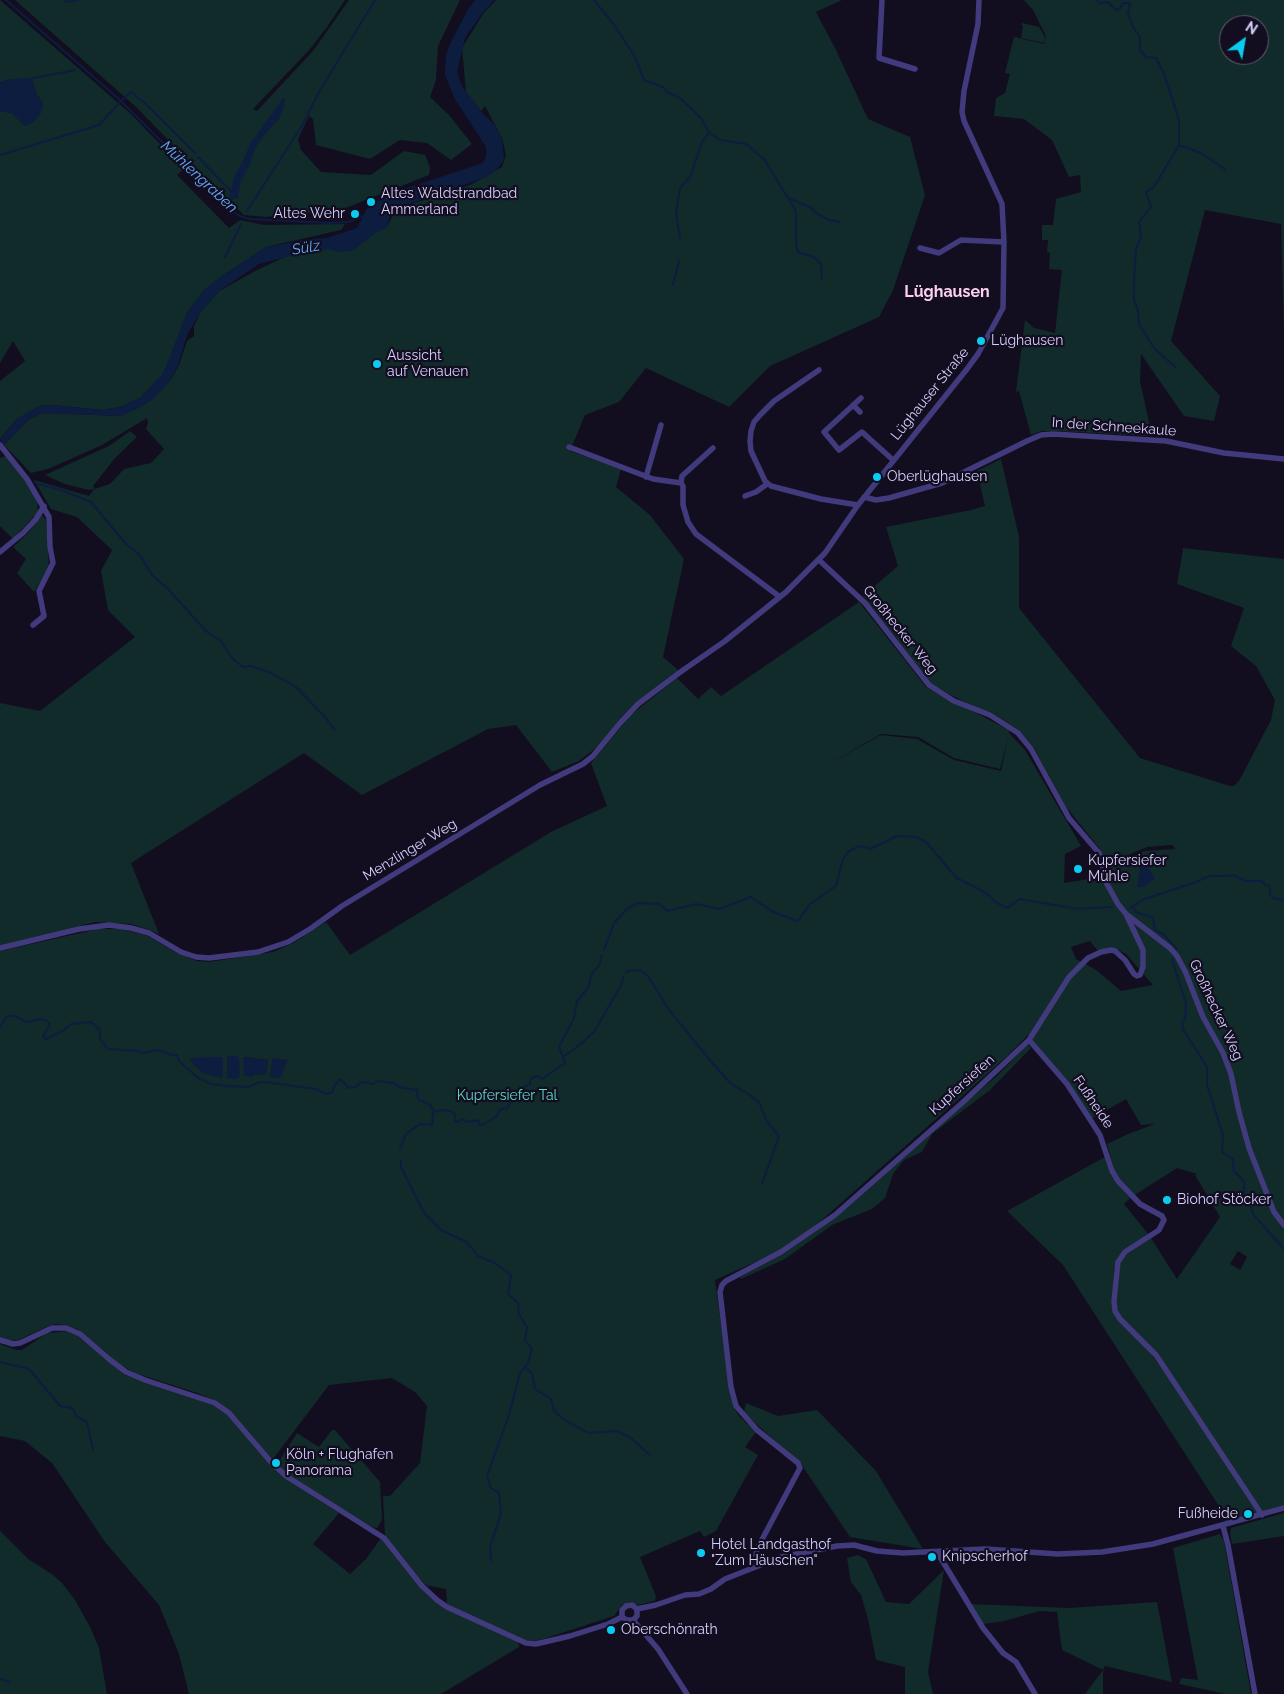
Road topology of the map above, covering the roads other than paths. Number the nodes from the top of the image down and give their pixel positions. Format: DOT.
graph roads {
  1 [pos="882,0"];
  2 [pos="979,0"];
  3 [pos="915,69"];
  4 [pos="1004,242"];
  5 [pos="920,248"];
  6 [pos="819,370"];
  7 [pos="861,398"];
  8 [pos="853,405"];
  9 [pos="860,412"];
  10 [pos="661,425"];
  11 [pos="0,445"];
  12 [pos="569,447"];
  13 [pos="712,448"];
  14 [pos="1284,458"];
  15 [pos="893,460"];
  16 [pos="646,477"];
  17 [pos="681,483"];
  18 [pos="767,484"];
  19 [pos="745,496"];
  20 [pos="864,497"];
  21 [pos="858,505"];
  22 [pos="44,506"];
  23 [pos="0,552"];
  24 [pos="819,560"];
  25 [pos="780,597"];
  26 [pos="33,625"];
  27 [pos="1126,914"];
  28 [pos="0,948"];
  29 [pos="1029,1040"];
  30 [pos="1284,1225"];
  31 [pos="0,1340"];
  32 [pos="1284,1508"];
  33 [pos="1262,1515"];
  34 [pos="1223,1526"];
  35 [pos="937,1552"];
  36 [pos="760,1564"];
  37 [pos="637,1609"];
  38 [pos="622,1617"];
  39 [pos="633,1620"];
  40 [pos="687,1694"];
  41 [pos="1035,1694"];
  42 [pos="1255,1694"];
  1 -- 3 [label="street"];
  2 -- 4 [label="street, Lüghauser Straße"];
  4 -- 5 [label="street"];
  4 -- 15 [label="street, Lüghauser Straße"];
  6 -- 18 [label="street"];
  7 -- 8 [label="street"];
  8 -- 9 [label="street"];
  8 -- 15 [label="street"];
  10 -- 16 [label="street"];
  11 -- 22 [label="street"];
  12 -- 16 [label="street"];
  13 -- 17 [label="street"];
  14 -- 20 [label="street, In der Schneekaule"];
  15 -- 20 [label="street, Lüghauser Straße"];
  16 -- 17 [label="street"];
  17 -- 25 [label="street"];
  18 -- 19 [label="street"];
  18 -- 21 [label="street"];
  20 -- 21 [label="street, Lüghauser Straße"];
  21 -- 24 [label="street, Lüghauser Straße"];
  22 -- 23 [label="street"];
  22 -- 26 [label="street"];
  24 -- 25 [label="street, Lüghauser Straße"];
  24 -- 27 [label="street, Großhecker Weg"];
  25 -- 28 [label="street, Menzlinger Weg"];
  27 -- 29 [label="street, Kupfersiefen"];
  27 -- 30 [label="street, Großhecker Weg"];
  29 -- 33 [label="street, Fußheide"];
  29 -- 36 [label="street, Kupfersiefen"];
  31 -- 38 [label="street"];
  32 -- 33 [label="street"];
  33 -- 34 [label="street"];
  34 -- 35 [label="street"];
  34 -- 42 [label="street"];
  35 -- 36 [label="street"];
  35 -- 41 [label="street"];
  36 -- 37 [label="street"];
  37 -- 38 [label="street"];
  37 -- 39 [label="street"];
  38 -- 39 [label="street"];
  39 -- 40 [label="street"];
}
